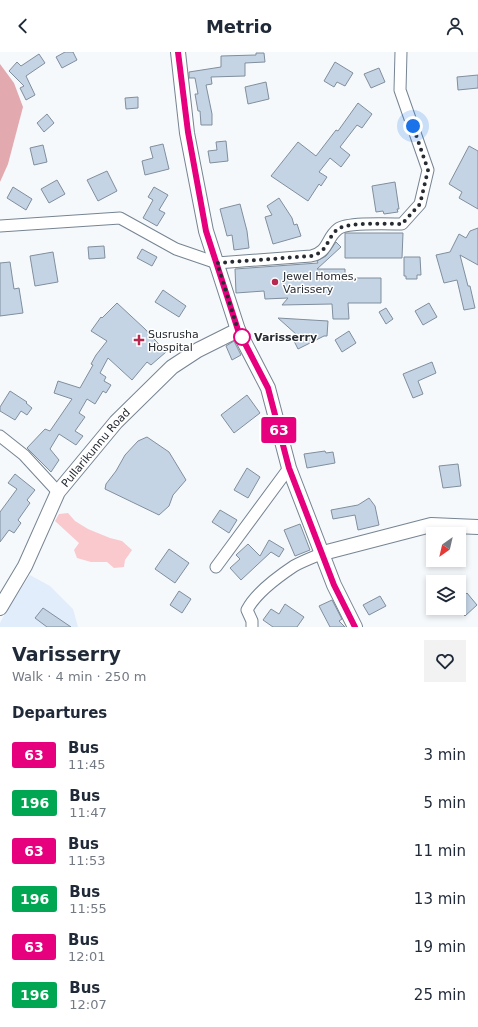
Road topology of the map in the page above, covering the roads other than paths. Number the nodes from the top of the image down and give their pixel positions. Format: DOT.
graph roads {
  1 [pos="178,52"];
  2 [pos="401,52"];
  3 [pos="0,226"];
  4 [pos="217,263"];
  5 [pos="238,330"];
  6 [pos="0,436"];
  7 [pos="289,468"];
  8 [pos="58,492"];
  9 [pos="478,527"];
  10 [pos="323,554"];
  11 [pos="216,567"];
  12 [pos="0,608"];
  13 [pos="252,627"];
  14 [pos="355,627"];
  1 -- 4 [label="main road"];
  2 -- 4 [label="street"];
  3 -- 4 [label="street"];
  4 -- 5 [label="main road"];
  5 -- 7 [label="main road"];
  5 -- 8 [label="main road, Pullarikunnu Road"];
  6 -- 8 [label="street"];
  7 -- 10 [label="main road"];
  7 -- 11 [label="street"];
  8 -- 12 [label="main road, Pullarikunnu Road"];
  9 -- 10 [label="main road"];
  10 -- 13 [label="street"];
  10 -- 14 [label="main road"];
}
